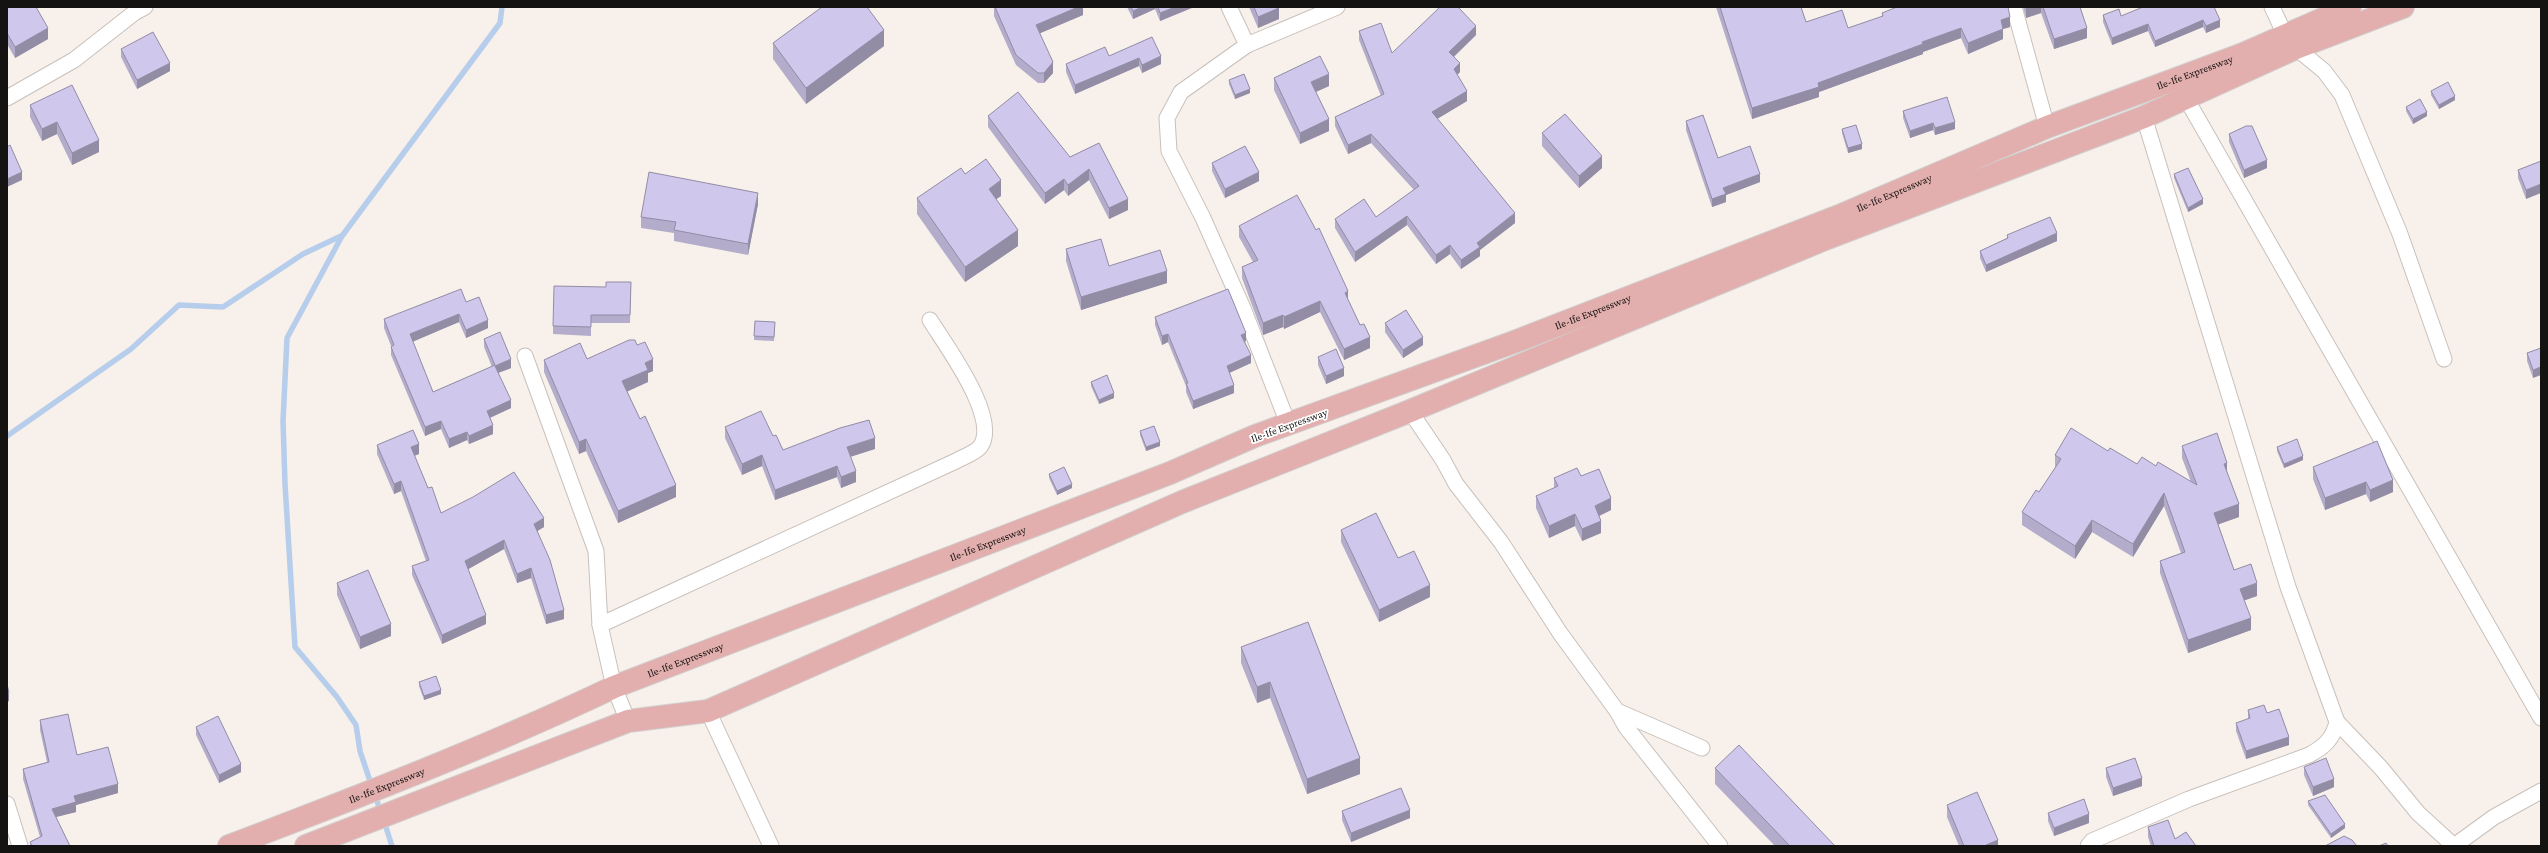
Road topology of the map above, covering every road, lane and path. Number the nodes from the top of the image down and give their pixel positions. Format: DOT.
graph roads {
  1 [pos="145,7"];
  2 [pos="1229,7"];
  3 [pos="1337,7"];
  4 [pos="2014,7"];
  5 [pos="2272,7"];
  6 [pos="2350,7"];
  7 [pos="2403,7"];
  8 [pos="2291,42"];
  9 [pos="1247,44"];
  10 [pos="7,98"];
  11 [pos="2187,100"];
  12 [pos="2144,118"];
  13 [pos="2047,127"];
  14 [pos="930,320"];
  15 [pos="525,356"];
  16 [pos="2444,359"];
  17 [pos="1410,411"];
  18 [pos="1289,426"];
  19 [pos="1255,436"];
  20 [pos="1268,468"];
  21 [pos="1170,472"];
  22 [pos="1182,502"];
  23 [pos="600,625"];
  24 [pos="614,687"];
  25 [pos="708,711"];
  26 [pos="1617,711"];
  27 [pos="554,716"];
  28 [pos="2541,718"];
  29 [pos="628,721"];
  30 [pos="2337,722"];
  31 [pos="566,745"];
  32 [pos="1702,748"];
  33 [pos="2541,791"];
  34 [pos="7,804"];
  35 [pos="20,846"];
  36 [pos="229,846"];
  37 [pos="306,846"];
  38 [pos="771,846"];
  39 [pos="1720,846"];
  40 [pos="2088,846"];
  41 [pos="2454,846"];
  1 -- 10 [label="street"];
  2 -- 9 [label="street"];
  3 -- 9 [label="street"];
  4 -- 13 [label="street"];
  5 -- 8 [label="street"];
  6 -- 8 [label="main road, Ile-Ife Expressway"];
  7 -- 8 [label="main road, Ile-Ife Expressway"];
  8 -- 11 [label="main road, Ile-Ife Expressway"];
  8 -- 13 [label="main road, Ile-Ife Expressway"];
  8 -- 16 [label="street"];
  9 -- 18 [label="street"];
  11 -- 12 [label="main road, Ile-Ife Expressway"];
  11 -- 28 [label="street"];
  12 -- 17 [label="main road, Ile-Ife Expressway"];
  12 -- 30 [label="street"];
  13 -- 18 [label="main road, Ile-Ife Expressway"];
  14 -- 23 [label="street"];
  15 -- 23 [label="street"];
  17 -- 20 [label="main road, Ile-Ife Expressway"];
  17 -- 26 [label="street"];
  18 -- 19 [label="main road, Ile-Ife Expressway"];
  19 -- 20 [label="main road"];
  19 -- 21 [label="main road, Ile-Ife Expressway"];
  20 -- 22 [label="main road, Ile-Ife Expressway"];
  21 -- 22 [label="main road"];
  21 -- 24 [label="main road, Ile-Ife Expressway"];
  22 -- 25 [label="main road, Ile-Ife Expressway"];
  23 -- 24 [label="street"];
  24 -- 27 [label="main road, Ile-Ife Expressway"];
  24 -- 29 [label="street"];
  25 -- 29 [label="main road, Ile-Ife Expressway"];
  25 -- 38 [label="street"];
  26 -- 32 [label="street"];
  26 -- 39 [label="street"];
  27 -- 31 [label="main road"];
  27 -- 36 [label="main road, Ile-Ife Expressway"];
  29 -- 31 [label="main road, Ile-Ife Expressway"];
  30 -- 40 [label="street"];
  30 -- 41 [label="street"];
  31 -- 37 [label="main road, Ile-Ife Expressway"];
  33 -- 41 [label="street"];
  34 -- 35 [label="street"];
}
